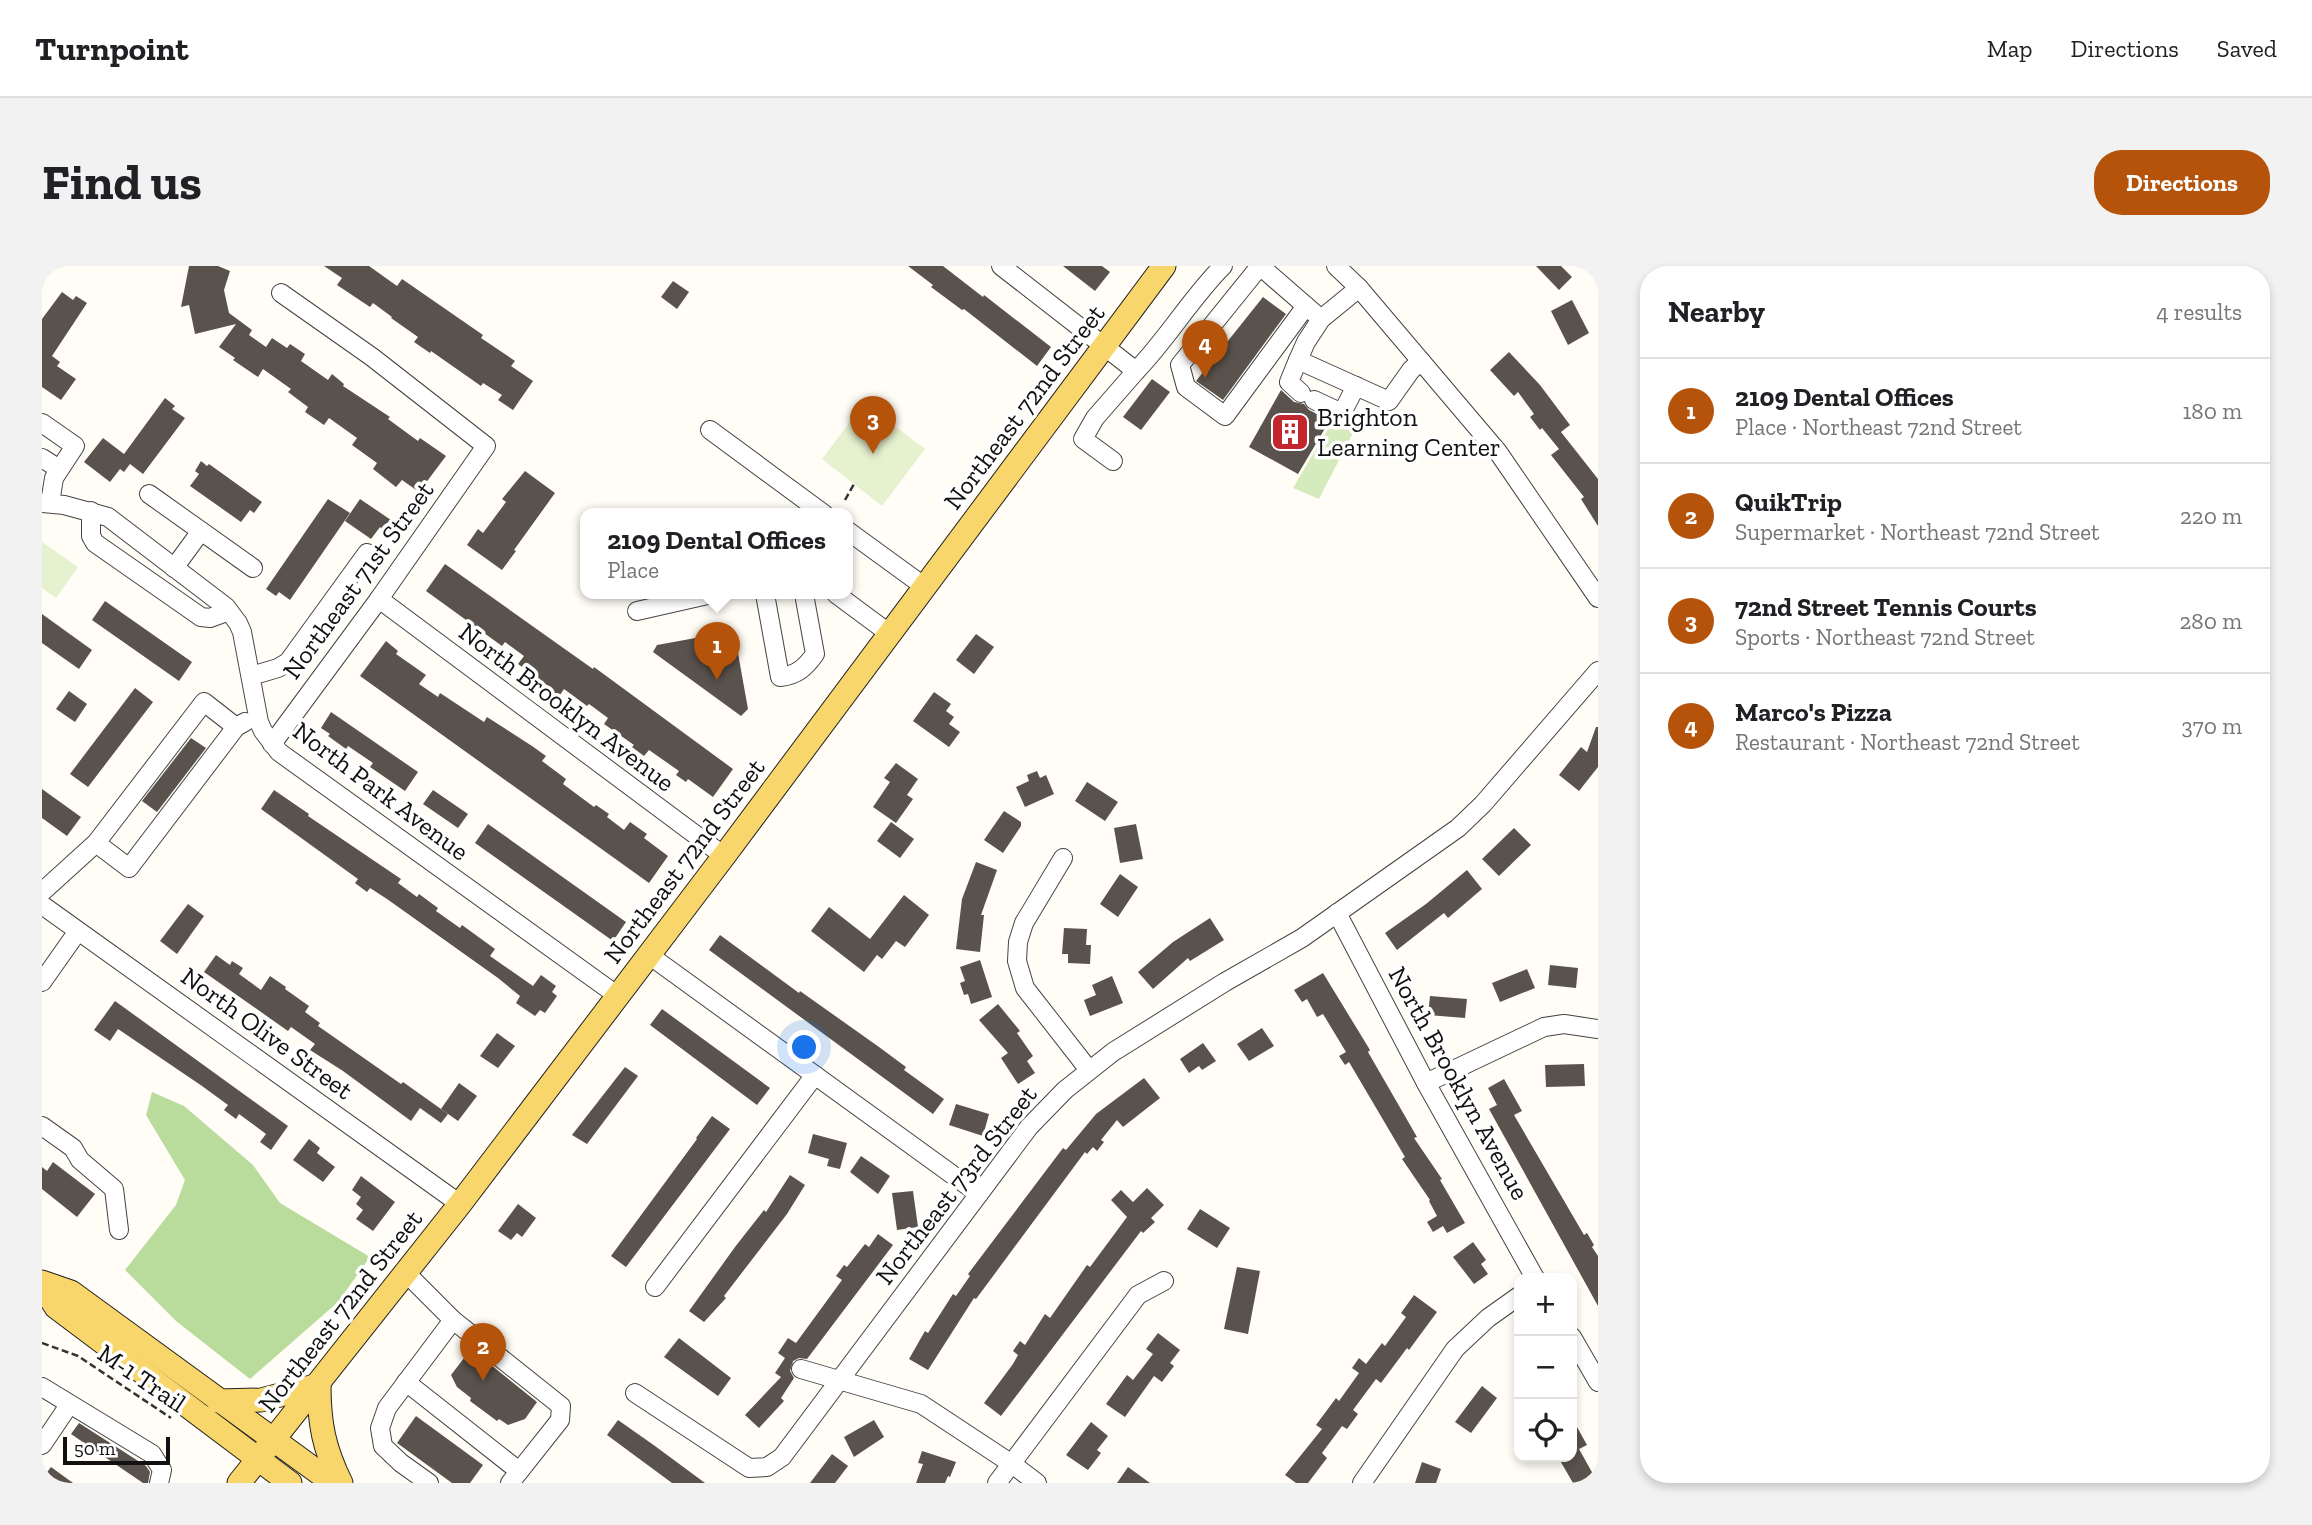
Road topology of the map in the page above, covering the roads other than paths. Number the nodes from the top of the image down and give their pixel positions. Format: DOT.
graph roads {
  1 [pos="1000,266"];
  2 [pos="1164,266"];
  3 [pos="1223,266"];
  4 [pos="1260,266"];
  5 [pos="1336,266"];
  6 [pos="1359,288"];
  7 [pos="281,293"];
  8 [pos="1306,306"];
  9 [pos="1321,318"];
  10 [pos="1104,346"];
  11 [pos="1157,349"];
  12 [pos="1298,360"];
  13 [pos="1421,361"];
  14 [pos="1180,365"];
  15 [pos="1136,371"];
  16 [pos="1356,386"];
  17 [pos="42,423"];
  18 [pos="710,430"];
  19 [pos="42,458"];
  20 [pos="1112,461"];
  21 [pos="59,470"];
  22 [pos="149,494"];
  23 [pos="46,503"];
  24 [pos="816,508"];
  25 [pos="91,511"];
  26 [pos="201,531"];
  27 [pos="853,535"];
  28 [pos="367,553"];
  29 [pos="174,568"];
  30 [pos="253,568"];
  31 [pos="925,587"];
  32 [pos="1598,598"];
  33 [pos="379,599"];
  34 [pos="690,599"];
  35 [pos="766,599"];
  36 [pos="805,599"];
  37 [pos="843,599"];
  38 [pos="229,611"];
  39 [pos="637,611"];
  40 [pos="890,634"];
  41 [pos="1598,671"];
  42 [pos="251,676"];
  43 [pos="257,716"];
  44 [pos="236,727"];
  45 [pos="272,744"];
  46 [pos="96,843"];
  47 [pos="724,856"];
  48 [pos="1063,858"];
  49 [pos="42,892"];
  50 [pos="42,905"];
  51 [pos="1336,914"];
  52 [pos="78,931"];
  53 [pos="649,955"];
  54 [pos="42,982"];
  55 [pos="618,996"];
  56 [pos="1598,1029"];
  57 [pos="1088,1070"];
  58 [pos="815,1075"];
  59 [pos="1426,1083"];
  60 [pos="42,1126"];
  61 [pos="979,1195"];
  62 [pos="460,1204"];
  63 [pos="119,1230"];
  64 [pos="406,1273"];
  65 [pos="1532,1273"];
  66 [pos="1164,1281"];
  67 [pos="42,1284"];
  68 [pos="655,1287"];
  69 [pos="1514,1300"];
  70 [pos="453,1320"];
  71 [pos="1577,1346"];
  72 [pos="802,1369"];
  73 [pos="840,1380"];
  74 [pos="406,1382"];
  75 [pos="1598,1382"];
  76 [pos="319,1385"];
  77 [pos="42,1387"];
  78 [pos="635,1393"];
  79 [pos="218,1401"];
  80 [pos="69,1405"];
  81 [pos="273,1440"];
  82 [pos="42,1445"];
  83 [pos="258,1459"];
  84 [pos="1012,1464"];
  85 [pos="515,1477"];
  86 [pos="159,1483"];
  87 [pos="239,1483"];
  88 [pos="290,1483"];
  89 [pos="333,1483"];
  90 [pos="341,1483"];
  91 [pos="429,1483"];
  92 [pos="997,1483"];
  93 [pos="1037,1483"];
  94 [pos="1362,1483"];
  1 -- 10 [label="street"];
  2 -- 10 [label="main road, Northeast 72nd Street"];
  3 -- 11 [label="street"];
  4 -- 8 [label="street"];
  4 -- 14 [label="street"];
  5 -- 6 [label="street"];
  6 -- 9 [label="street"];
  6 -- 13 [label="street"];
  7 -- 33 [label="street, Northeast 71st Street"];
  8 -- 9 [label="street"];
  8 -- 14 [label="street"];
  9 -- 12 [label="street"];
  10 -- 15 [label="street"];
  10 -- 31 [label="main road, Northeast 72nd Street"];
  11 -- 14 [label="street"];
  11 -- 15 [label="street"];
  12 -- 16 [label="street"];
  12 -- 16 [label="street"];
  13 -- 16 [label="street"];
  13 -- 32 [label="street"];
  15 -- 20 [label="street"];
  17 -- 21 [label="street"];
  18 -- 24 [label="street"];
  19 -- 21 [label="street"];
  21 -- 23 [label="street"];
  22 -- 26 [label="street"];
  23 -- 25 [label="street, North Park Avenue"];
  25 -- 29 [label="street, North Park Avenue"];
  25 -- 38 [label="street"];
  26 -- 29 [label="street"];
  26 -- 30 [label="street"];
  27 -- 31 [label="street"];
  28 -- 42 [label="street"];
  29 -- 38 [label="street, North Park Avenue"];
  31 -- 40 [label="main road, Northeast 72nd Street"];
  33 -- 45 [label="street, Northeast 71st Street"];
  33 -- 47 [label="street, North Brooklyn Avenue"];
  34 -- 39 [label="street"];
  35 -- 36 [label="street"];
  37 -- 40 [label="street"];
  38 -- 42 [label="street, North Park Avenue"];
  40 -- 47 [label="main road, Northeast 72nd Street"];
  41 -- 51 [label="street, Northeast 73rd Street"];
  42 -- 43 [label="street, North Park Avenue"];
  43 -- 44 [label="street"];
  43 -- 45 [label="street, North Park Avenue"];
  44 -- 46 [label="street"];
  44 -- 46 [label="street"];
  45 -- 55 [label="street, North Park Avenue"];
  46 -- 49 [label="street"];
  47 -- 53 [label="main road, Northeast 72nd Street"];
  48 -- 57 [label="street"];
  50 -- 52 [label="street, North Olive Street"];
  51 -- 57 [label="street, Northeast 73rd Street"];
  51 -- 59 [label="street, North Brooklyn Avenue"];
  52 -- 54 [label="street"];
  52 -- 62 [label="street, North Olive Street"];
  53 -- 55 [label="main road, Northeast 72nd Street"];
  53 -- 58 [label="street"];
  55 -- 62 [label="main road, Northeast 72nd Street"];
  56 -- 59 [label="street"];
  57 -- 61 [label="street, Northeast 73rd Street"];
  58 -- 61 [label="street"];
  58 -- 68 [label="street"];
  59 -- 65 [label="street, North Brooklyn Avenue"];
  60 -- 63 [label="street"];
  61 -- 73 [label="street, Northeast 73rd Street"];
  62 -- 64 [label="main road, Northeast 72nd Street"];
  64 -- 70 [label="street"];
  64 -- 76 [label="main road, Northeast 72nd Street"];
  66 -- 84 [label="street"];
  67 -- 79 [label="main road"];
  67 -- 83 [label="main road"];
  69 -- 94 [label="street"];
  70 -- 74 [label="street"];
  70 -- 85 [label="street"];
  71 -- 75 [label="street"];
  72 -- 73 [label="street"];
  73 -- 78 [label="street, Northeast 73rd Street"];
  73 -- 84 [label="street"];
  74 -- 85 [label="street"];
  74 -- 91 [label="street"];
  76 -- 79 [label="main road"];
  76 -- 81 [label="main road, Northeast 72nd Street"];
  76 -- 90 [label="main road"];
  77 -- 80 [label="street"];
  79 -- 81 [label="main road"];
  80 -- 82 [label="street"];
  80 -- 86 [label="street"];
  81 -- 83 [label="main road, Northeast 72nd Street"];
  81 -- 89 [label="main road"];
  83 -- 87 [label="main road, Northeast 72nd Street"];
  83 -- 88 [label="main road"];
  84 -- 92 [label="street"];
  84 -- 93 [label="street"];
}
